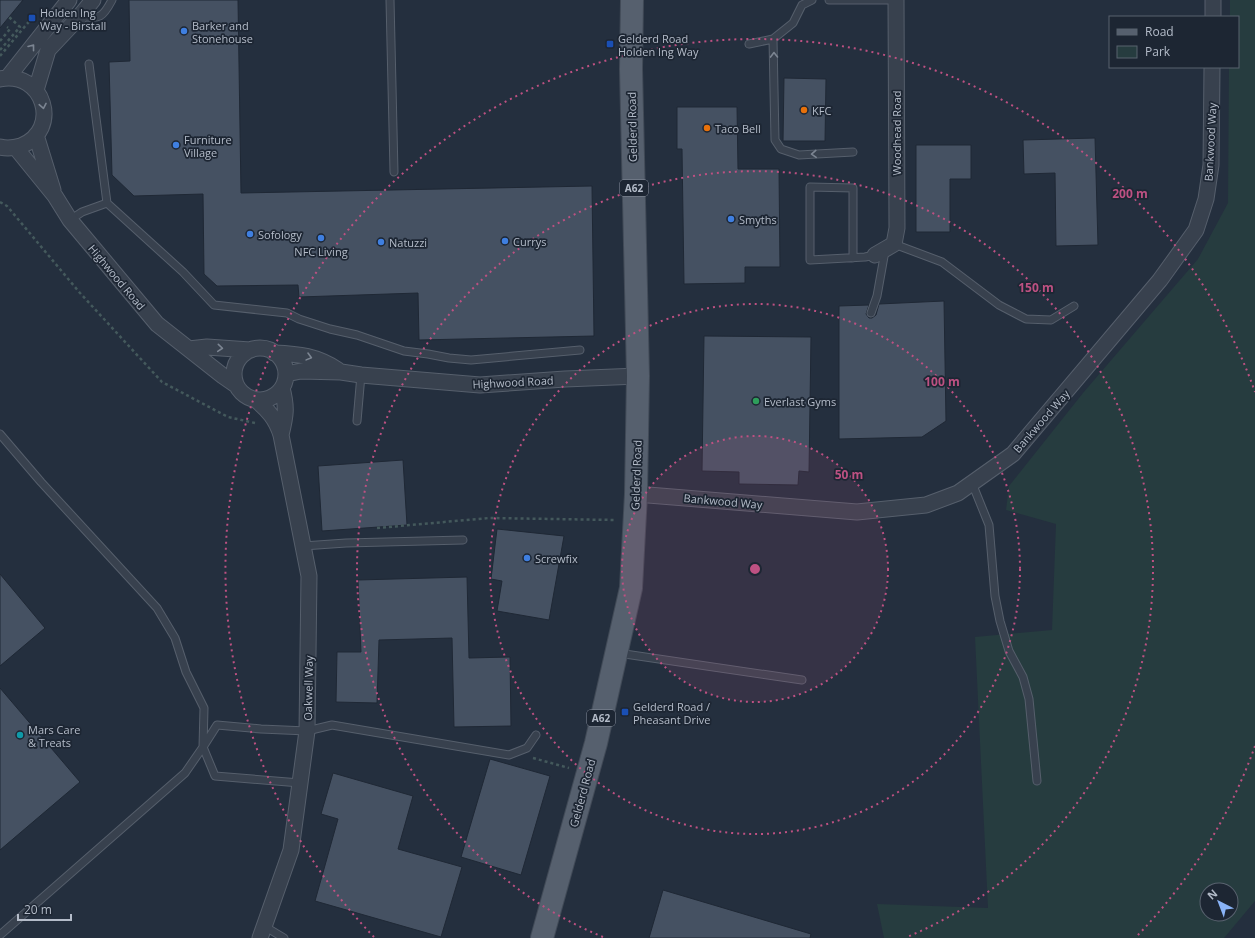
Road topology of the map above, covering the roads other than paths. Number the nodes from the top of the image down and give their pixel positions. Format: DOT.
graph roads {
  1 [pos="69,0"];
  2 [pos="93,0"];
  3 [pos="112,0"];
  4 [pos="390,0"];
  5 [pos="632,0"];
  6 [pos="812,0"];
  7 [pos="829,0"];
  8 [pos="896,0"];
  9 [pos="1213,0"];
  10 [pos="80,16"];
  11 [pos="1213,16"];
  12 [pos="773,39"];
  13 [pos="749,44"];
  14 [pos="89,64"];
  15 [pos="1212,68"];
  16 [pos="4,78"];
  17 [pos="36,90"];
  18 [pos="36,135"];
  19 [pos="0,147"];
  20 [pos="16,148"];
  21 [pos="853,152"];
  22 [pos="394,172"];
  23 [pos="55,196"];
  24 [pos="107,203"];
  25 [pos="70,220"];
  26 [pos="884,250"];
  27 [pos="853,258"];
  28 [pos="1074,306"];
  29 [pos="871,313"];
  30 [pos="189,348"];
  31 [pos="250,350"];
  32 [pos="580,350"];
  33 [pos="274,353"];
  34 [pos="341,372"];
  35 [pos="361,376"];
  36 [pos="638,376"];
  37 [pos="284,381"];
  38 [pos="236,385"];
  39 [pos="256,400"];
  40 [pos="357,421"];
  41 [pos="0,434"];
  42 [pos="281,435"];
  43 [pos="972,483"];
  44 [pos="636,494"];
  45 [pos="463,540"];
  46 [pos="303,546"];
  47 [pos="616,653"];
  48 [pos="802,680"];
  49 [pos="307,730"];
  50 [pos="536,735"];
  51 [pos="203,747"];
  52 [pos="1037,781"];
  53 [pos="300,783"];
  54 [pos="262,932"];
  55 [pos="0,935"];
  56 [pos="284,938"];
  57 [pos="542,938"];
  16 -- 1 [label="street, one-way"];
  2 -- 10 [label="street"];
  3 -- 10 [label="lane"];
  4 -- 22 [label="lane"];
  5 -- 36 [label="main road, Gelderd Road / A62"];
  6 -- 12 [label="lane"];
  7 -- 8 [label="lane"];
  8 -- 26 [label="street, Woodhead Road"];
  9 -- 11 [label="street"];
  10 -- 17 [label="street"];
  12 -- 13 [label="lane"];
  21 -- 12 [label="lane, one-way"];
  14 -- 24 [label="lane"];
  15 -- 43 [label="street, Bankwood Way"];
  16 -- 17 [label="street"];
  17 -- 18 [label="street, one-way"];
  18 -- 20 [label="street"];
  18 -- 23 [label="street, Highwood Road"];
  19 -- 20 [label="street"];
  20 -- 23 [label="street, Highwood Road"];
  23 -- 25 [label="street, Highwood Road"];
  24 -- 25 [label="lane"];
  24 -- 32 [label="lane"];
  25 -- 30 [label="street, Highwood Road"];
  26 -- 27 [label="lane"];
  26 -- 28 [label="lane"];
  26 -- 29 [label="lane"];
  27 -- 27 [label="lane"];
  30 -- 31 [label="street, one-way"];
  30 -- 38 [label="street, Highwood Road"];
  31 -- 33 [label="street"];
  31 -- 38 [label="street"];
  33 -- 34 [label="street, Highwood Road, one-way"];
  33 -- 37 [label="street"];
  34 -- 35 [label="street, Highwood Road"];
  34 -- 37 [label="street, Highwood Road"];
  35 -- 36 [label="street, Highwood Road"];
  35 -- 40 [label="lane"];
  36 -- 44 [label="main road, Gelderd Road / A62"];
  37 -- 39 [label="street"];
  37 -- 42 [label="street, Oakwell Way"];
  38 -- 39 [label="street"];
  39 -- 42 [label="street, Oakwell Way"];
  41 -- 51 [label="lane"];
  42 -- 46 [label="street, Oakwell Way"];
  43 -- 44 [label="street, Bankwood Way"];
  43 -- 52 [label="lane"];
  44 -- 47 [label="main road, Gelderd Road / A62"];
  45 -- 46 [label="lane"];
  46 -- 49 [label="street, Oakwell Way"];
  47 -- 48 [label="lane"];
  47 -- 57 [label="main road, Gelderd Road / A62"];
  49 -- 50 [label="lane"];
  49 -- 51 [label="lane"];
  49 -- 53 [label="street, Oakwell Way"];
  51 -- 53 [label="lane"];
  51 -- 55 [label="lane"];
  53 -- 54 [label="street, Oakwell Way"];
  54 -- 56 [label="lane"];
}
